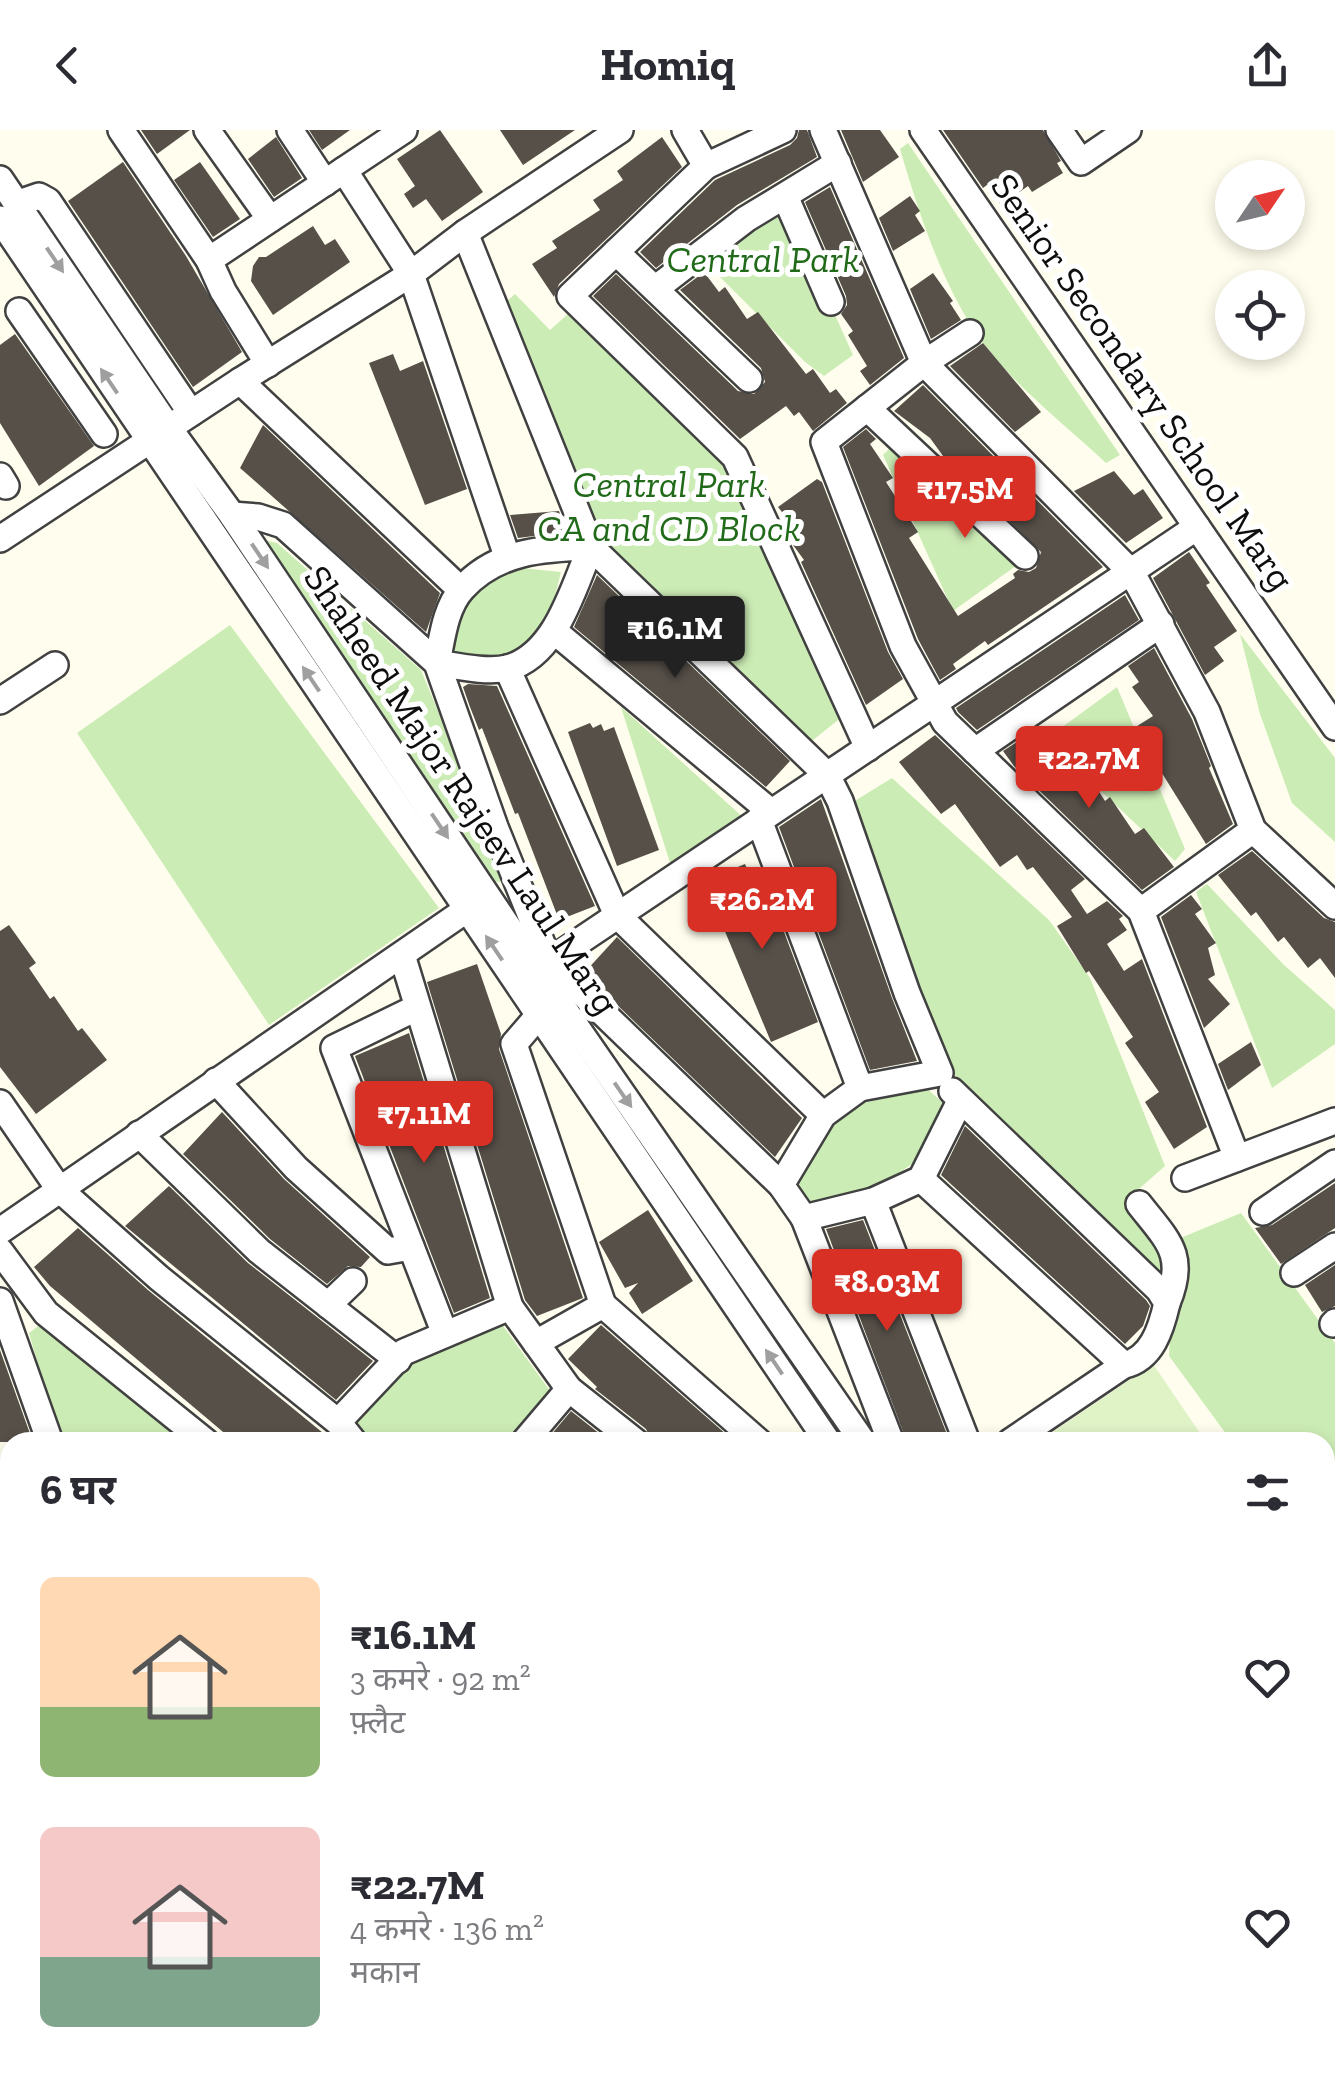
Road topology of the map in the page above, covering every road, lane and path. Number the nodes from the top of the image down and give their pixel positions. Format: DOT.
graph roads {
  1 [pos="121,130"];
  2 [pos="207,130"];
  3 [pos="290,130"];
  4 [pos="404,130"];
  5 [pos="620,130"];
  6 [pos="685,130"];
  7 [pos="783,130"];
  8 [pos="824,130"];
  9 [pos="923,130"];
  10 [pos="1059,130"];
  11 [pos="1128,130"];
  12 [pos="838,163"];
  13 [pos="706,166"];
  14 [pos="335,176"];
  15 [pos="0,180"];
  16 [pos="785,196"];
  17 [pos="8,211"];
  18 [pos="270,220"];
  19 [pos="465,233"];
  20 [pos="616,252"];
  21 [pos="216,256"];
  22 [pos="411,274"];
  23 [pos="654,288"];
  24 [pos="48,290"];
  25 [pos="831,302"];
  26 [pos="10,317"];
  27 [pos="970,333"];
  28 [pos="924,363"];
  29 [pos="268,364"];
  30 [pos="749,379"];
  31 [pos="240,381"];
  32 [pos="867,408"];
  33 [pos="191,413"];
  34 [pos="104,434"];
  35 [pos="159,434"];
  36 [pos="232,515"];
  37 [pos="1197,527"];
  38 [pos="0,538"];
  39 [pos="591,547"];
  40 [pos="507,556"];
  41 [pos="1024,556"];
  42 [pos="1132,573"];
  43 [pos="460,590"];
  44 [pos="1161,624"];
  45 [pos="554,630"];
  46 [pos="436,663"];
  47 [pos="55,665"];
  48 [pos="508,668"];
  49 [pos="1328,700"];
  50 [pos="0,701"];
  51 [pos="934,704"];
  52 [pos="1335,726"];
  53 [pos="868,748"];
  54 [pos="975,751"];
  55 [pos="827,775"];
  56 [pos="765,816"];
  57 [pos="1252,830"];
  58 [pos="478,903"];
  59 [pos="1335,906"];
  60 [pos="1141,911"];
  61 [pos="616,915"];
  62 [pos="402,955"];
  63 [pos="535,972"];
  64 [pos="416,1008"];
  65 [pos="539,1015"];
  66 [pos="940,1073"];
  67 [pos="216,1081"];
  68 [pos="860,1088"];
  69 [pos="960,1101"];
  70 [pos="0,1103"];
  71 [pos="823,1115"];
  72 [pos="1335,1122"];
  73 [pos="139,1134"];
  74 [pos="1237,1158"];
  75 [pos="1335,1163"];
  76 [pos="1185,1178"];
  77 [pos="921,1179"];
  78 [pos="781,1185"];
  79 [pos="59,1189"];
  80 [pos="874,1201"];
  81 [pos="1139,1204"];
  82 [pos="1263,1212"];
  83 [pos="804,1218"];
  84 [pos="0,1230"];
  85 [pos="1335,1246"];
  86 [pos="399,1249"];
  87 [pos="0,1251"];
  88 [pos="1294,1274"];
  89 [pos="0,1301"];
  90 [pos="1167,1303"];
  91 [pos="603,1305"];
  92 [pos="328,1306"];
  93 [pos="510,1307"];
  94 [pos="445,1334"];
  95 [pos="536,1342"];
  96 [pos="398,1360"];
  97 [pos="1124,1366"];
  98 [pos="569,1388"];
  99 [pos="46,1432"];
  100 [pos="194,1432"];
  101 [pos="346,1432"];
  102 [pos="532,1432"];
  103 [pos="624,1432"];
  104 [pos="748,1432"];
  105 [pos="821,1432"];
  106 [pos="856,1432"];
  107 [pos="887,1432"];
  108 [pos="963,1432"];
  109 [pos="1025,1432"];
  1 -- 21 [label="street"];
  2 -- 18 [label="street"];
  3 -- 14 [label="street"];
  4 -- 14 [label="street"];
  5 -- 19 [label="street"];
  6 -- 13 [label="street"];
  7 -- 13 [label="street"];
  8 -- 12 [label="street"];
  9 -- 37 [label="street, Senior Secondary School Marg"];
  10 -- 11 [label="street"];
  12 -- 16 [label="street"];
  12 -- 28 [label="street"];
  13 -- 20 [label="street"];
  14 -- 18 [label="street"];
  14 -- 22 [label="street"];
  15 -- 17 [label="street, Shaheed Major Rajeev Laul Marg"];
  16 -- 23 [label="street"];
  16 -- 25 [label="street"];
  17 -- 24 [label="street, Shaheed Major Rajeev Laul Marg"];
  17 -- 33 [label="street"];
  17 -- 35 [label="street, Shaheed Major Rajeev Laul Marg, one-way"];
  18 -- 21 [label="street"];
  19 -- 22 [label="street"];
  19 -- 39 [label="street"];
  20 -- 23 [label="street"];
  20 -- 53 [label="street"];
  21 -- 29 [label="street"];
  22 -- 29 [label="street"];
  22 -- 40 [label="street"];
  23 -- 30 [label="street"];
  24 -- 26 [label="street"];
  35 -- 24 [label="street, Shaheed Major Rajeev Laul Marg, one-way"];
  26 -- 34 [label="street"];
  27 -- 28 [label="street"];
  28 -- 32 [label="street"];
  28 -- 42 [label="street"];
  29 -- 31 [label="street"];
  31 -- 33 [label="street"];
  31 -- 43 [label="street"];
  32 -- 41 [label="street"];
  32 -- 51 [label="street"];
  33 -- 35 [label="street"];
  35 -- 36 [label="street, Shaheed Major Rajeev Laul Marg"];
  35 -- 38 [label="street"];
  58 -- 35 [label="street, Shaheed Major Rajeev Laul Marg, one-way"];
  36 -- 46 [label="street"];
  36 -- 58 [label="street, Shaheed Major Rajeev Laul Marg, one-way"];
  37 -- 42 [label="street"];
  37 -- 49 [label="street, Senior Secondary School Marg"];
  39 -- 40 [label="street"];
  39 -- 45 [label="street"];
  39 -- 55 [label="street"];
  40 -- 43 [label="street"];
  42 -- 44 [label="street"];
  42 -- 51 [label="street"];
  43 -- 46 [label="street"];
  44 -- 54 [label="street"];
  44 -- 57 [label="street"];
  45 -- 48 [label="street"];
  45 -- 56 [label="street"];
  46 -- 48 [label="street"];
  46 -- 63 [label="street"];
  47 -- 50 [label="street"];
  48 -- 61 [label="street"];
  49 -- 52 [label="street, Senior Secondary School Marg"];
  51 -- 53 [label="street"];
  51 -- 54 [label="street"];
  53 -- 55 [label="street"];
  54 -- 60 [label="street"];
  55 -- 56 [label="street"];
  55 -- 66 [label="street"];
  56 -- 61 [label="street"];
  56 -- 68 [label="street"];
  57 -- 59 [label="street"];
  57 -- 60 [label="street"];
  58 -- 62 [label="street"];
  58 -- 63 [label="street, Shaheed Major Rajeev Laul Marg"];
  60 -- 74 [label="street"];
  61 -- 63 [label="street"];
  61 -- 71 [label="street"];
  62 -- 64 [label="street"];
  62 -- 67 [label="street"];
  63 -- 65 [label="street, Shaheed Major Rajeev Laul Marg"];
  63 -- 78 [label="street"];
  63 -- 106 [label="street, Shaheed Major Rajeev Laul Marg, one-way"];
  64 -- 86 [label="street"];
  64 -- 93 [label="street"];
  65 -- 91 [label="street"];
  105 -- 65 [label="street, Shaheed Major Rajeev Laul Marg, one-way"];
  66 -- 68 [label="street"];
  66 -- 69 [label="street"];
  67 -- 73 [label="street"];
  67 -- 86 [label="street"];
  68 -- 71 [label="street"];
  69 -- 77 [label="street"];
  69 -- 90 [label="street"];
  70 -- 79 [label="street"];
  71 -- 78 [label="street"];
  72 -- 74 [label="street"];
  73 -- 79 [label="street"];
  73 -- 92 [label="street"];
  74 -- 76 [label="street"];
  75 -- 82 [label="street"];
  77 -- 80 [label="street"];
  77 -- 97 [label="street"];
  78 -- 83 [label="street"];
  79 -- 84 [label="street"];
  79 -- 101 [label="street"];
  80 -- 83 [label="street"];
  80 -- 108 [label="street"];
  81 -- 90 [label="street"];
  83 -- 107 [label="street"];
  85 -- 88 [label="street"];
  86 -- 92 [label="street"];
  86 -- 94 [label="street"];
  87 -- 100 [label="street"];
  89 -- 99 [label="street"];
  90 -- 97 [label="street"];
  91 -- 95 [label="street"];
  91 -- 104 [label="street"];
  92 -- 96 [label="street"];
  93 -- 94 [label="street"];
  93 -- 95 [label="street"];
  94 -- 96 [label="street"];
  95 -- 98 [label="street"];
  96 -- 101 [label="street"];
  97 -- 109 [label="street"];
  98 -- 102 [label="street"];
  98 -- 103 [label="street"];
}
